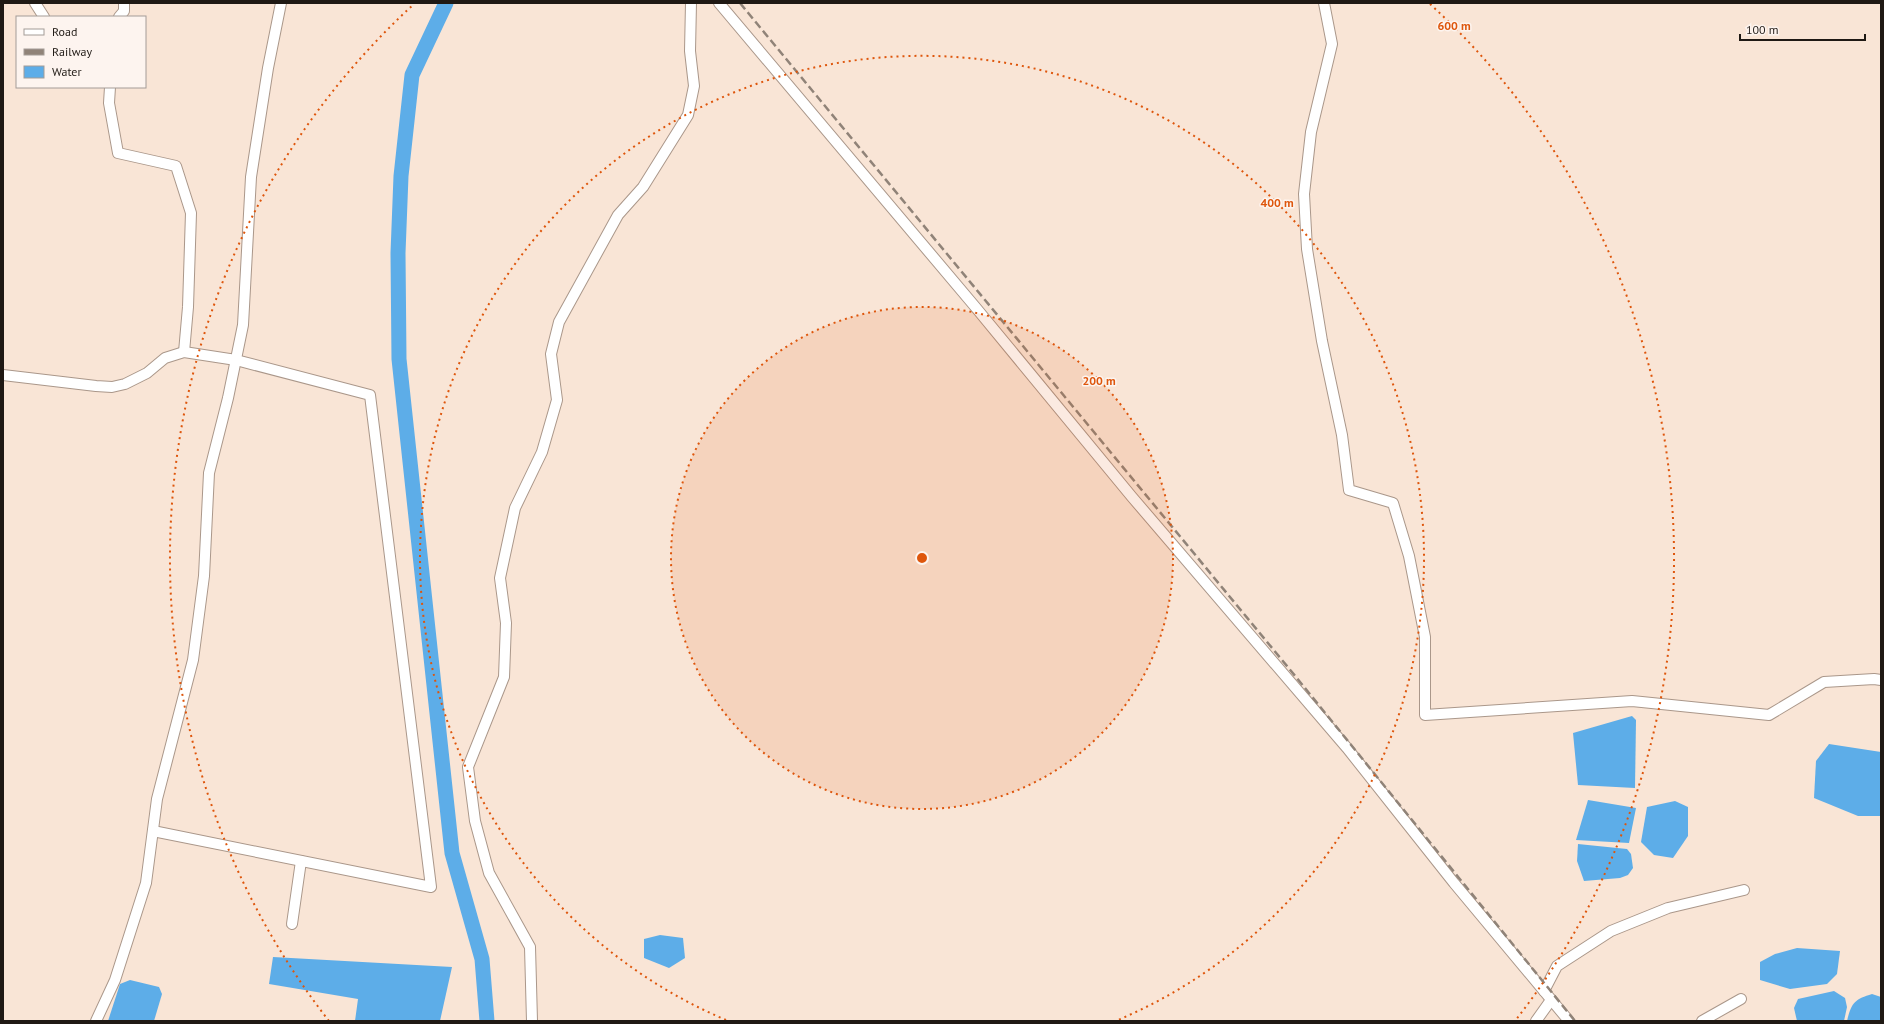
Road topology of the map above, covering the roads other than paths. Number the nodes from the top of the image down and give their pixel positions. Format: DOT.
graph roads {
  1 [pos="35,3"];
  2 [pos="124,3"];
  3 [pos="281,3"];
  4 [pos="691,3"];
  5 [pos="719,3"];
  6 [pos="1324,3"];
  7 [pos="43,16"];
  8 [pos="120,16"];
  9 [pos="110,88"];
  10 [pos="184,352"];
  11 [pos="236,360"];
  12 [pos="3,375"];
  13 [pos="1881,680"];
  14 [pos="153,831"];
  15 [pos="301,861"];
  16 [pos="1744,890"];
  17 [pos="292,924"];
  18 [pos="1544,991"];
  19 [pos="1741,999"];
  20 [pos="1551,1000"];
  21 [pos="96,1021"];
  22 [pos="532,1021"];
  23 [pos="1536,1021"];
  24 [pos="1569,1021"];
  25 [pos="1702,1021"];
  1 -- 7 [label="street"];
  2 -- 8 [label="street"];
  3 -- 11 [label="street"];
  4 -- 22 [label="street"];
  5 -- 18 [label="street"];
  6 -- 13 [label="street"];
  9 -- 10 [label="street"];
  10 -- 11 [label="street"];
  10 -- 12 [label="street"];
  11 -- 14 [label="street"];
  11 -- 15 [label="street"];
  14 -- 15 [label="street"];
  14 -- 21 [label="street"];
  15 -- 17 [label="street"];
  16 -- 18 [label="street"];
  18 -- 20 [label="street"];
  19 -- 25 [label="street"];
  20 -- 23 [label="street"];
  20 -- 24 [label="street"];
}
